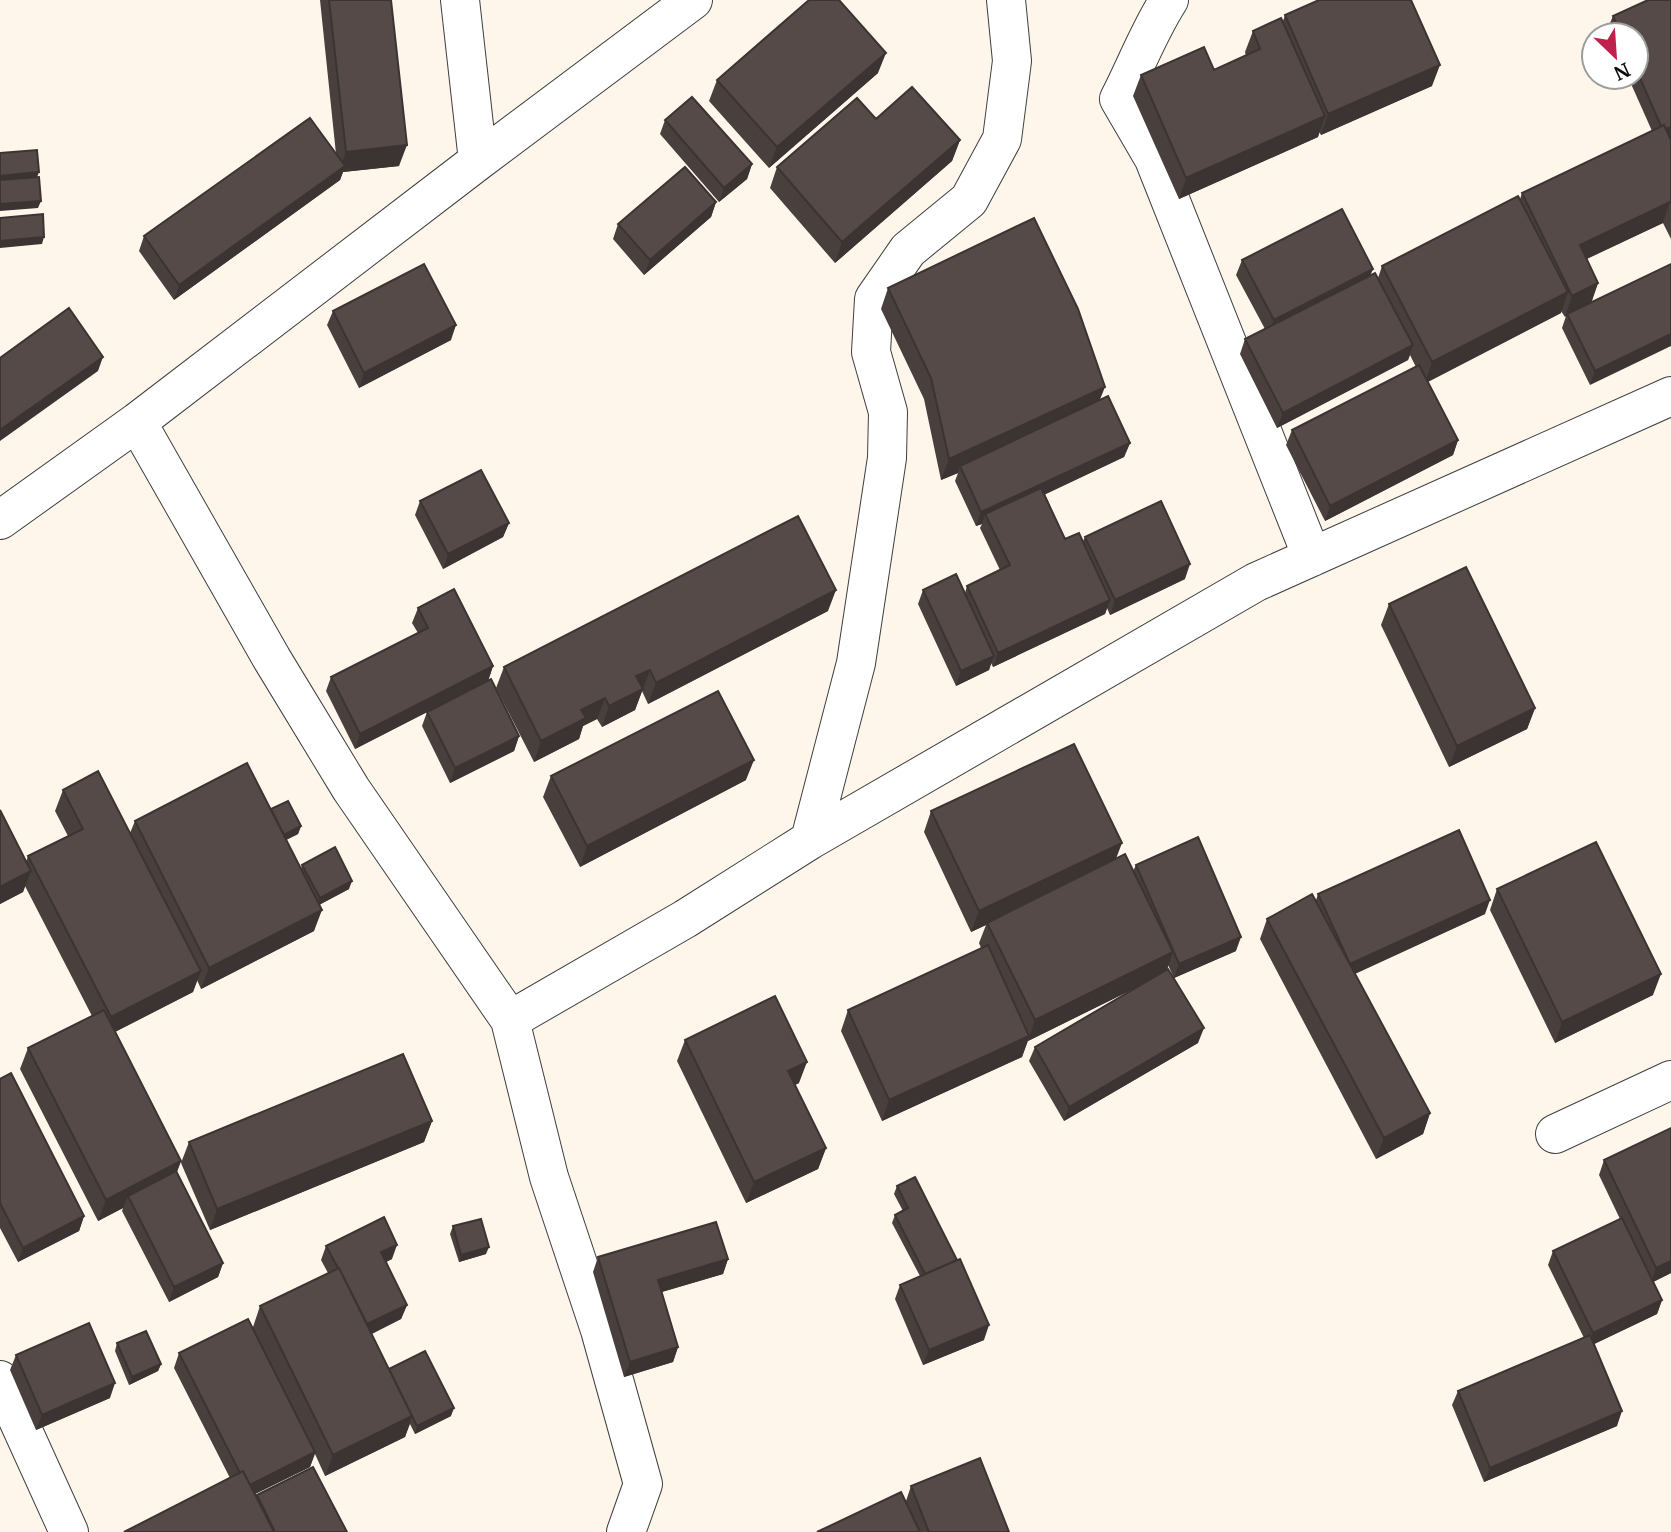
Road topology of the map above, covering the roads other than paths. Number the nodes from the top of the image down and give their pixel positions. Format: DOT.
graph roads {
  1 [pos="460,0"];
  2 [pos="693,0"];
  3 [pos="1006,0"];
  4 [pos="1169,0"];
  5 [pos="478,161"];
  6 [pos="1671,396"];
  7 [pos="137,422"];
  8 [pos="0,520"];
  9 [pos="1312,556"];
  10 [pos="810,840"];
  11 [pos="510,1020"];
  12 [pos="1671,1080"];
  13 [pos="1555,1135"];
  14 [pos="0,1380"];
  15 [pos="69,1532"];
  16 [pos="626,1532"];
  1 -- 5 [label="street"];
  2 -- 5 [label="street"];
  3 -- 10 [label="street"];
  4 -- 9 [label="street"];
  5 -- 7 [label="street"];
  6 -- 9 [label="street"];
  7 -- 8 [label="street"];
  7 -- 11 [label="street"];
  9 -- 10 [label="street"];
  10 -- 11 [label="street"];
  11 -- 16 [label="street"];
  12 -- 13 [label="street"];
  14 -- 15 [label="street"];
}
